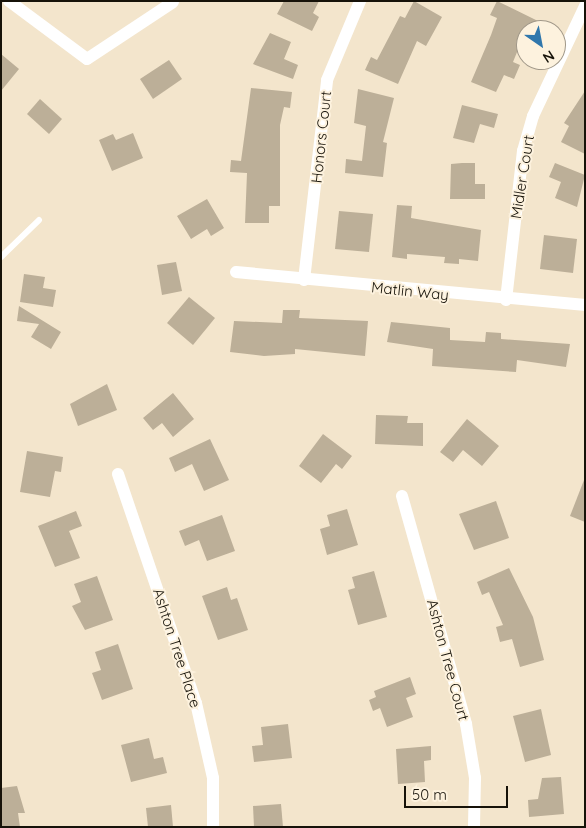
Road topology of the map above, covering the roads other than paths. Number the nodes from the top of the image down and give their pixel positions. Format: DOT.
graph roads {
  1 [pos="9,1"];
  2 [pos="360,1"];
  3 [pos="173,2"];
  4 [pos="585,6"];
  5 [pos="39,220"];
  6 [pos="1,257"];
  7 [pos="236,272"];
  8 [pos="304,280"];
  9 [pos="506,300"];
  10 [pos="585,305"];
  11 [pos="118,474"];
  12 [pos="402,496"];
  13 [pos="213,827"];
  14 [pos="474,827"];
  1 -- 3 [label="street"];
  2 -- 8 [label="street, Honors Court"];
  4 -- 9 [label="street, Midler Court"];
  5 -- 6 [label="lane"];
  7 -- 8 [label="street, Matlin Way"];
  8 -- 9 [label="street, Matlin Way"];
  9 -- 10 [label="street, Matlin Way"];
  11 -- 13 [label="street, Ashton Tree Place"];
  12 -- 14 [label="street, Ashton Tree Court"];
}
